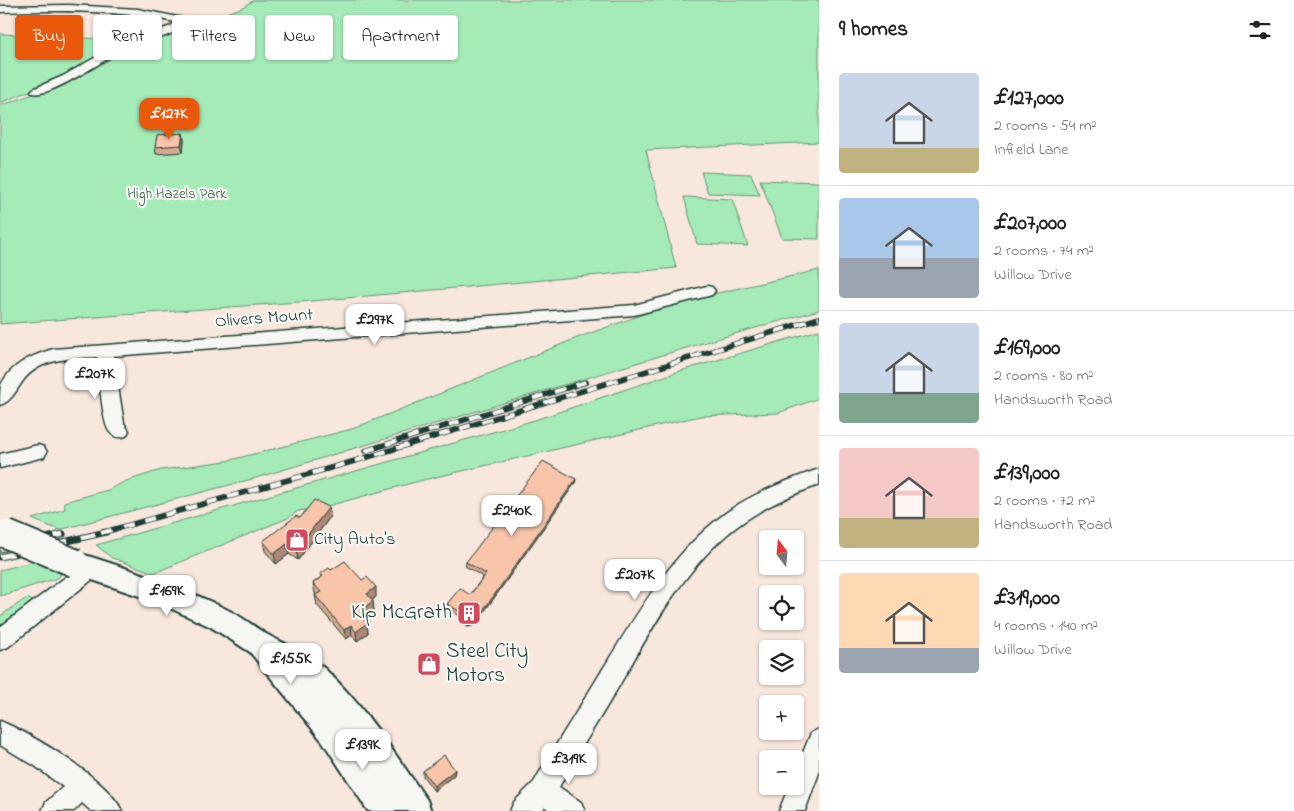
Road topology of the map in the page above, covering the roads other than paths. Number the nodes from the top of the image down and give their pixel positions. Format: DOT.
graph roads {
  1 [pos="97,0"];
  2 [pos="0,9"];
  3 [pos="89,10"];
  4 [pos="37,91"];
  5 [pos="707,291"];
  6 [pos="104,351"];
  7 [pos="0,399"];
  8 [pos="120,431"];
  9 [pos="38,452"];
  10 [pos="0,461"];
  11 [pos="819,477"];
  12 [pos="3,533"];
  13 [pos="83,566"];
  14 [pos="0,640"];
  15 [pos="256,642"];
  16 [pos="0,733"];
  17 [pos="819,741"];
  18 [pos="83,786"];
  19 [pos="543,791"];
  20 [pos="55,811"];
  21 [pos="109,811"];
  22 [pos="386,811"];
  23 [pos="416,811"];
  24 [pos="523,811"];
  25 [pos="572,811"];
  26 [pos="792,811"];
  1 -- 3 [label="street"];
  2 -- 3 [label="street"];
  3 -- 4 [label="street"];
  5 -- 6 [label="street, Olivers Mount"];
  6 -- 7 [label="street, Olivers Mount"];
  6 -- 8 [label="street"];
  9 -- 10 [label="street"];
  11 -- 19 [label="street"];
  12 -- 13 [label="main road, bridge"];
  13 -- 14 [label="street"];
  13 -- 15 [label="main road"];
  15 -- 22 [label="main road"];
  15 -- 23 [label="main road"];
  16 -- 18 [label="street"];
  17 -- 26 [label="street"];
  18 -- 20 [label="street"];
  18 -- 21 [label="street"];
  19 -- 24 [label="street"];
  19 -- 25 [label="street"];
}
